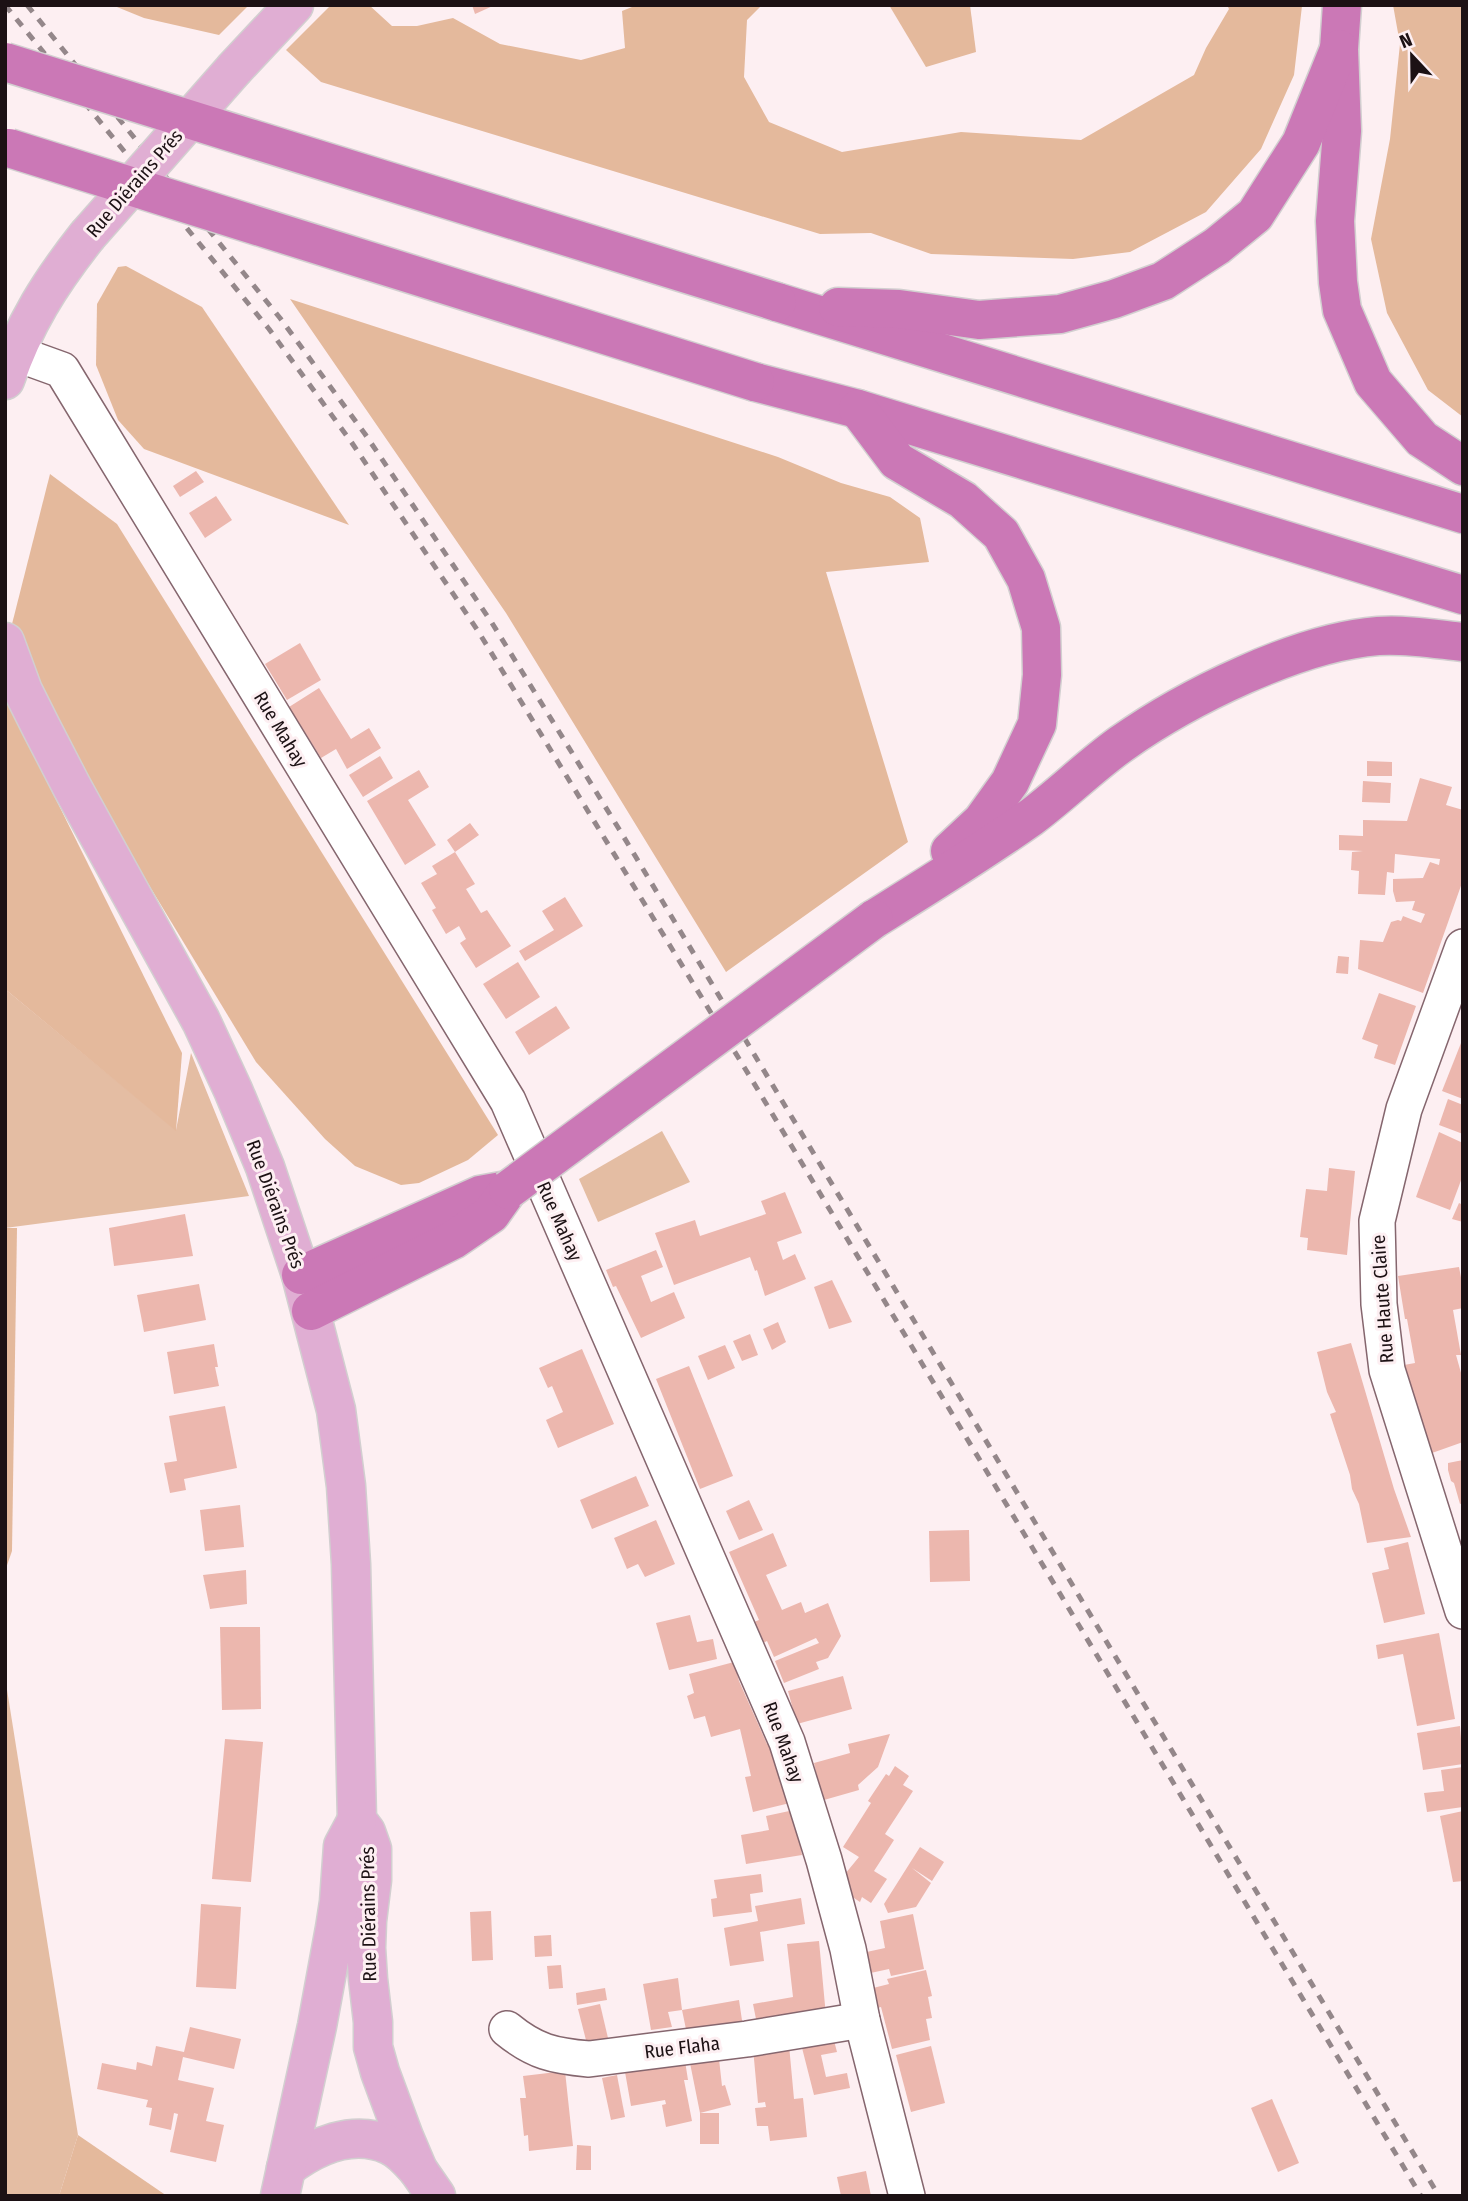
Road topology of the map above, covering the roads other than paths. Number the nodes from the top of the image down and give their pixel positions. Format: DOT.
graph roads {
  1 [pos="294,5"];
  2 [pos="1342,5"];
  3 [pos="1339,49"];
  4 [pos="5,62"];
  5 [pos="7,148"];
  6 [pos="787,304"];
  7 [pos="10,367"];
  8 [pos="858,410"];
  9 [pos="1463,466"];
  10 [pos="1463,514"];
  11 [pos="1463,595"];
  12 [pos="5,642"];
  13 [pos="1463,642"];
  14 [pos="880,915"];
  15 [pos="1463,947"];
  16 [pos="306,1293"];
  17 [pos="1463,1611"];
  18 [pos="357,1820"];
  19 [pos="862,2020"];
  20 [pos="507,2029"];
  21 [pos="283,2182"];
  22 [pos="427,2183"];
  23 [pos="907,2196"];
  1 -- 7 [label="main road, Rue Diérains Prés, bridge"];
  2 -- 3 [label="highway"];
  3 -- 6 [label="highway"];
  3 -- 9 [label="highway"];
  4 -- 6 [label="highway, bridge"];
  5 -- 8 [label="highway, bridge"];
  6 -- 10 [label="highway"];
  7 -- 19 [label="street, Rue Mahay"];
  8 -- 11 [label="highway"];
  8 -- 14 [label="highway"];
  12 -- 16 [label="main road, Rue Diérains Prés"];
  13 -- 14 [label="highway"];
  14 -- 16 [label="highway, bridge"];
  15 -- 17 [label="street, Rue Haute Claire"];
  16 -- 18 [label="main road, Rue Diérains Prés"];
  18 -- 21 [label="main road, Rue Diérains Prés"];
  18 -- 22 [label="main road, Rue Diérains Prés"];
  19 -- 20 [label="street, Rue Flaha"];
  19 -- 23 [label="street, Rue Mahay"];
  21 -- 22 [label="main road, Rue Diérains Prés"];
}
